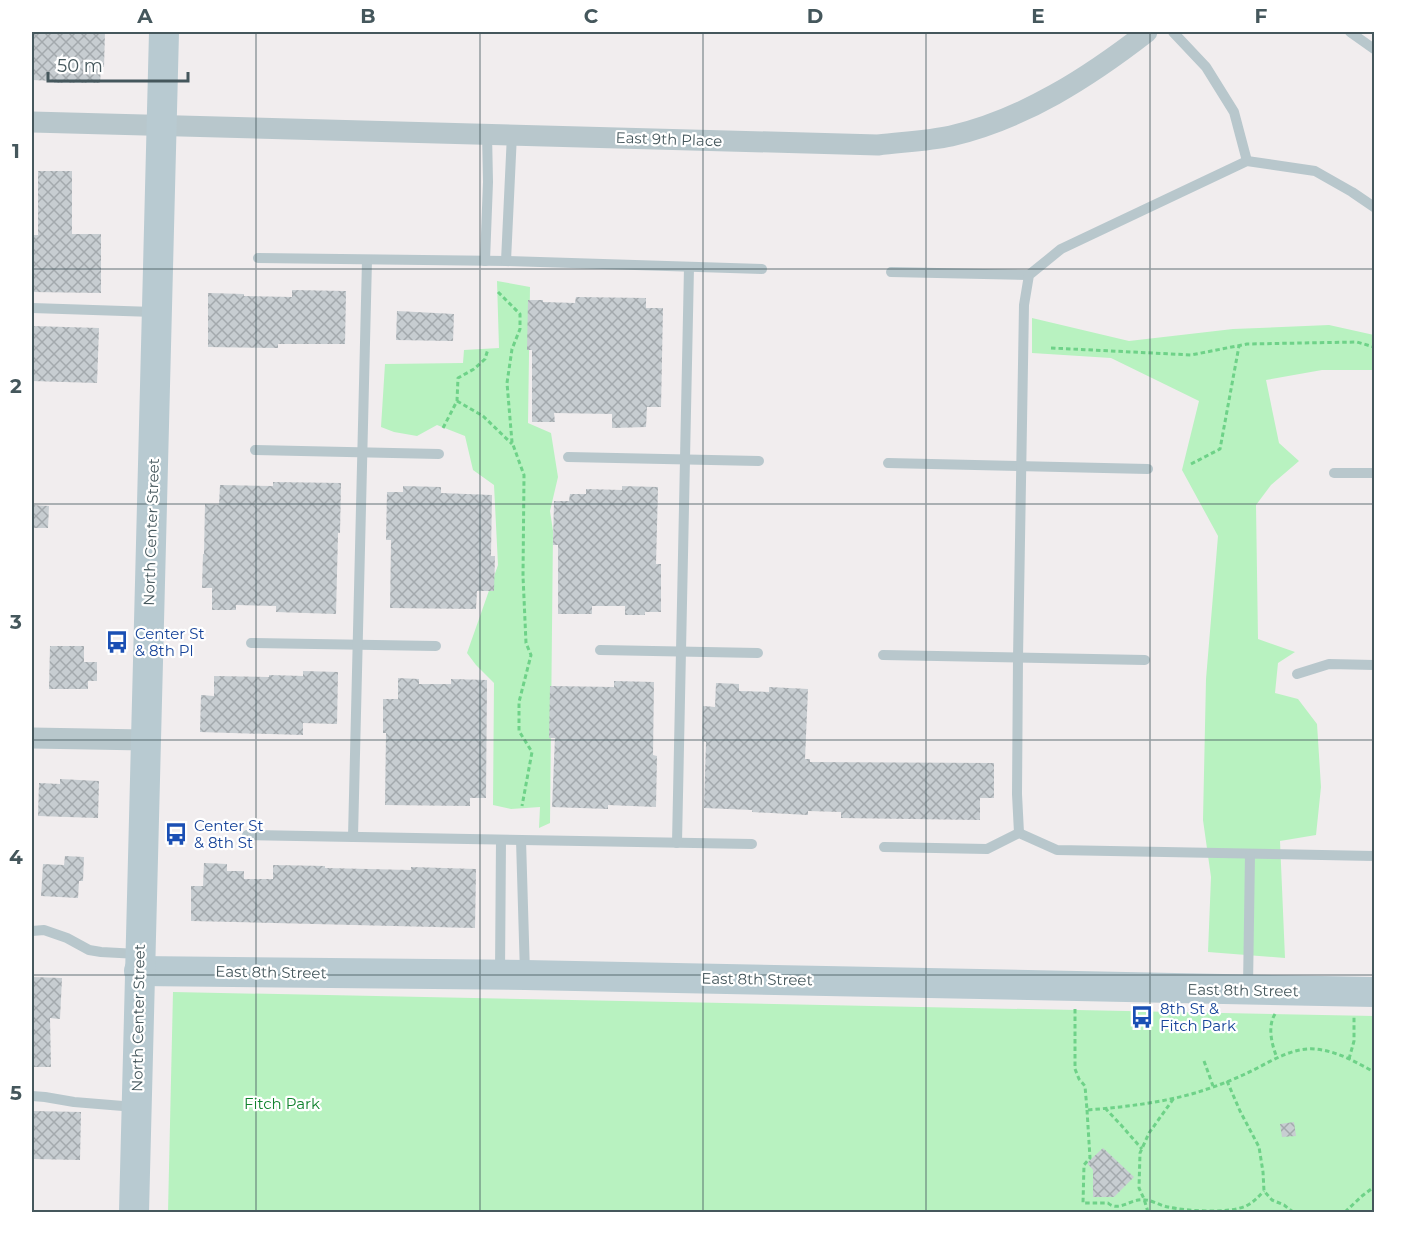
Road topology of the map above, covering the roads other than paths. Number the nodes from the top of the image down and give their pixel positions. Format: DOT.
graph roads {
  1 [pos="164,32"];
  2 [pos="1147,32"];
  3 [pos="1173,32"];
  4 [pos="1350,32"];
  5 [pos="1374,49"];
  6 [pos="32,122"];
  7 [pos="162,124"];
  8 [pos="487,133"];
  9 [pos="512,134"];
  10 [pos="1247,161"];
  11 [pos="1374,207"];
  12 [pos="258,258"];
  13 [pos="367,260"];
  14 [pos="485,261"];
  15 [pos="506,261"];
  16 [pos="689,267"];
  17 [pos="762,269"];
  18 [pos="891,272"];
  19 [pos="1029,275"];
  20 [pos="32,308"];
  21 [pos="157,312"];
  22 [pos="255,450"];
  23 [pos="362,453"];
  24 [pos="439,454"];
  25 [pos="568,457"];
  26 [pos="685,459"];
  27 [pos="759,461"];
  28 [pos="888,463"];
  29 [pos="1021,466"];
  30 [pos="1148,469"];
  31 [pos="1334,472"];
  32 [pos="1374,473"];
  33 [pos="251,643"];
  34 [pos="358,644"];
  35 [pos="436,646"];
  36 [pos="600,650"];
  37 [pos="681,651"];
  38 [pos="758,653"];
  39 [pos="883,655"];
  40 [pos="1018,658"];
  41 [pos="1145,660"];
  42 [pos="1374,665"];
  43 [pos="1297,674"];
  44 [pos="32,738"];
  45 [pos="146,740"];
  46 [pos="1019,833"];
  47 [pos="247,835"];
  48 [pos="353,837"];
  49 [pos="501,840"];
  50 [pos="521,840"];
  51 [pos="677,843"];
  52 [pos="752,844"];
  53 [pos="884,847"];
  54 [pos="1250,854"];
  55 [pos="1374,856"];
  56 [pos="32,930"];
  57 [pos="140,962"];
  58 [pos="513,974"];
  59 [pos="1262,990"];
  60 [pos="1364,992"];
  61 [pos="32,1096"];
  62 [pos="136,1107"];
  63 [pos="134,1212"];
  1 -- 7 [label="street, North Center Street"];
  2 -- 9 [label="street, East 9th Place"];
  3 -- 10 [label="lane"];
  4 -- 5 [label="lane"];
  6 -- 7 [label="street, East 9th Place"];
  7 -- 8 [label="street, East 9th Place"];
  7 -- 21 [label="street, North Center Street"];
  8 -- 9 [label="street, East 9th Place"];
  8 -- 14 [label="lane"];
  9 -- 15 [label="lane"];
  10 -- 11 [label="lane"];
  10 -- 19 [label="lane"];
  12 -- 13 [label="lane"];
  13 -- 14 [label="lane"];
  13 -- 23 [label="lane"];
  14 -- 15 [label="lane"];
  15 -- 16 [label="lane"];
  16 -- 17 [label="lane"];
  16 -- 26 [label="lane"];
  18 -- 19 [label="lane"];
  19 -- 29 [label="lane"];
  20 -- 21 [label="lane"];
  21 -- 45 [label="street, North Center Street"];
  22 -- 23 [label="lane"];
  23 -- 24 [label="lane"];
  23 -- 34 [label="lane"];
  25 -- 26 [label="lane"];
  26 -- 27 [label="lane"];
  26 -- 37 [label="lane"];
  28 -- 29 [label="lane"];
  29 -- 30 [label="lane"];
  29 -- 40 [label="lane"];
  31 -- 32 [label="lane"];
  33 -- 34 [label="lane"];
  34 -- 35 [label="lane"];
  34 -- 48 [label="lane"];
  36 -- 37 [label="lane"];
  37 -- 38 [label="lane"];
  37 -- 51 [label="lane"];
  39 -- 40 [label="lane"];
  40 -- 41 [label="lane"];
  40 -- 46 [label="lane"];
  42 -- 43 [label="lane"];
  44 -- 45 [label="street"];
  45 -- 57 [label="street, North Center Street"];
  46 -- 53 [label="lane"];
  46 -- 54 [label="lane"];
  47 -- 48 [label="lane"];
  48 -- 49 [label="lane"];
  49 -- 50 [label="lane"];
  49 -- 58 [label="lane"];
  50 -- 51 [label="lane"];
  50 -- 58 [label="lane"];
  51 -- 52 [label="lane"];
  54 -- 55 [label="lane"];
  54 -- 59 [label="lane"];
  56 -- 57 [label="lane"];
  57 -- 58 [label="street, East 8th Street"];
  57 -- 62 [label="street, North Center Street"];
  58 -- 59 [label="street, East 8th Street"];
  59 -- 60 [label="street, East 8th Street"];
  61 -- 62 [label="lane"];
  62 -- 63 [label="street, North Center Street"];
}
